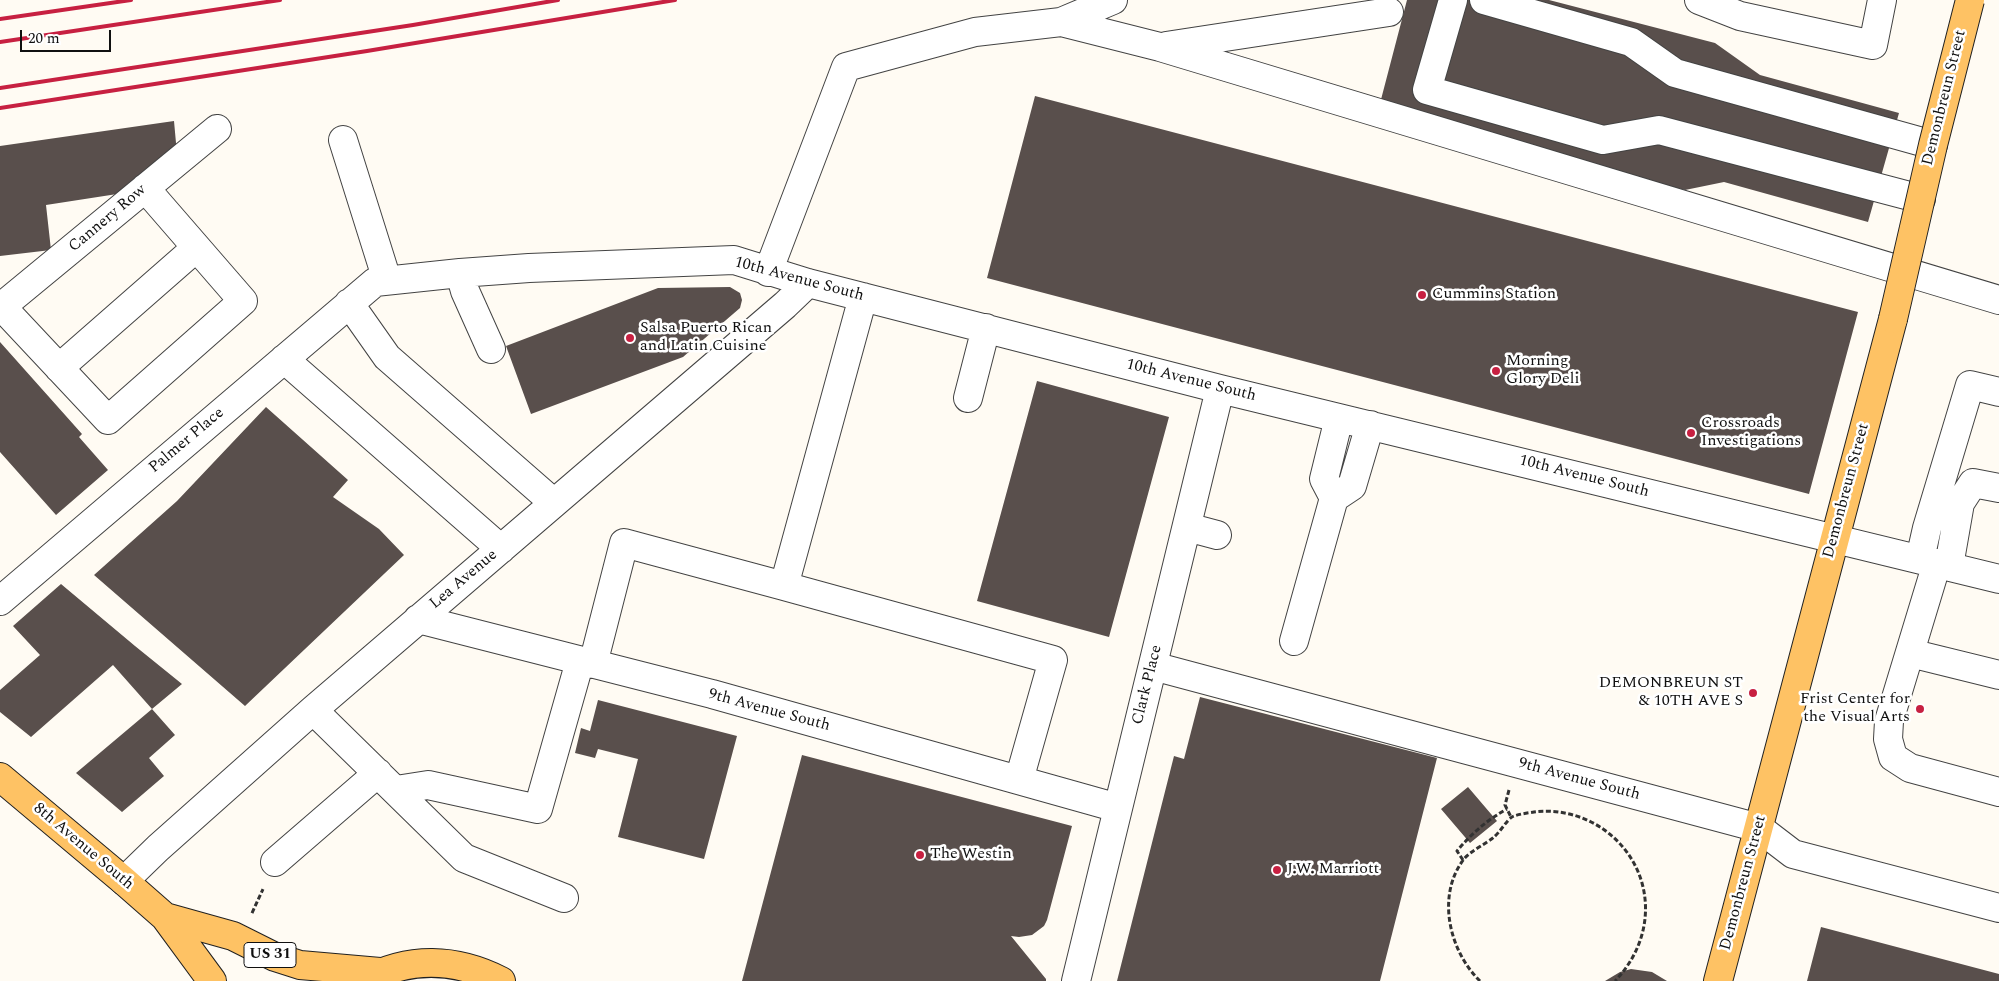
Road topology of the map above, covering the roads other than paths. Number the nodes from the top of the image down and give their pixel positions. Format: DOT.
graph roads {
  1 [pos="1113,0"];
  2 [pos="1453,0"];
  3 [pos="1484,0"];
  4 [pos="1699,0"];
  5 [pos="1882,0"];
  6 [pos="1970,0"];
  7 [pos="1774,11"];
  8 [pos="1389,12"];
  9 [pos="1061,22"];
  10 [pos="1160,48"];
  11 [pos="217,129"];
  12 [pos="343,140"];
  13 [pos="1933,145"];
  14 [pos="145,188"];
  15 [pos="1921,199"];
  16 [pos="196,248"];
  17 [pos="768,272"];
  18 [pos="460,273"];
  19 [pos="381,281"];
  20 [pos="808,283"];
  21 [pos="863,298"];
  22 [pos="1999,300"];
  23 [pos="349,303"];
  24 [pos="1,307"];
  25 [pos="986,328"];
  26 [pos="491,349"];
  27 [pos="284,359"];
  28 [pos="59,368"];
  29 [pos="1220,389"];
  30 [pos="1999,392"];
  31 [pos="968,398"];
  32 [pos="1339,418"];
  33 [pos="1370,425"];
  34 [pos="1999,488"];
  35 [pos="1334,498"];
  36 [pos="554,503"];
  37 [pos="1187,526"];
  38 [pos="1217,535"];
  39 [pos="1835,538"];
  40 [pos="500,549"];
  41 [pos="1935,563"];
  42 [pos="1999,578"];
  43 [pos="784,586"];
  44 [pos="0,601"];
  45 [pos="418,619"];
  46 [pos="1294,641"];
  47 [pos="1910,653"];
  48 [pos="586,662"];
  49 [pos="1153,666"];
  50 [pos="1999,675"];
  51 [pos="313,710"];
  52 [pos="0,777"];
  53 [pos="1019,780"];
  54 [pos="387,782"];
  55 [pos="1999,792"];
  56 [pos="1118,808"];
  57 [pos="1758,828"];
  58 [pos="275,862"];
  59 [pos="124,881"];
  60 [pos="564,898"];
  61 [pos="1999,908"];
  62 [pos="165,918"];
  63 [pos="372,976"];
  64 [pos="212,981"];
  65 [pos="501,981"];
  66 [pos="1076,981"];
  67 [pos="1718,981"];
  1 -- 9 [label="street"];
  2 -- 15 [label="street"];
  3 -- 13 [label="street"];
  4 -- 7 [label="street"];
  5 -- 7 [label="street"];
  6 -- 13 [label="main road, Demonbreun Street, bridge"];
  8 -- 10 [label="street"];
  9 -- 10 [label="street"];
  9 -- 17 [label="street"];
  10 -- 22 [label="street"];
  11 -- 14 [label="street, Cannery Row"];
  12 -- 19 [label="street"];
  13 -- 15 [label="main road, Demonbreun Street, bridge"];
  14 -- 16 [label="street"];
  14 -- 24 [label="street, Cannery Row"];
  15 -- 39 [label="main road, Demonbreun Street, bridge"];
  16 -- 28 [label="street"];
  16 -- 28 [label="street"];
  17 -- 18 [label="street, 10th Avenue South"];
  17 -- 20 [label="street, 10th Avenue South"];
  18 -- 19 [label="street, 10th Avenue South"];
  18 -- 26 [label="street"];
  19 -- 23 [label="street, Palmer Place"];
  20 -- 21 [label="street, 10th Avenue South"];
  20 -- 36 [label="street, Lea Avenue"];
  21 -- 25 [label="street, 10th Avenue South"];
  21 -- 43 [label="street"];
  23 -- 27 [label="street, Palmer Place"];
  23 -- 36 [label="street"];
  24 -- 28 [label="street"];
  25 -- 29 [label="street, 10th Avenue South"];
  25 -- 31 [label="street"];
  27 -- 40 [label="street"];
  27 -- 44 [label="street, Palmer Place"];
  29 -- 32 [label="street, 10th Avenue South"];
  29 -- 37 [label="street, Clark Place"];
  30 -- 41 [label="street"];
  32 -- 33 [label="street, 10th Avenue South"];
  32 -- 35 [label="street"];
  33 -- 35 [label="street"];
  33 -- 39 [label="street, 10th Avenue South"];
  34 -- 41 [label="street"];
  35 -- 46 [label="street"];
  36 -- 40 [label="street, Lea Avenue"];
  37 -- 38 [label="street"];
  37 -- 49 [label="street, Clark Place"];
  39 -- 41 [label="street, 10th Avenue South"];
  39 -- 57 [label="main road, Demonbreun Street"];
  40 -- 45 [label="street, Lea Avenue"];
  41 -- 42 [label="street, 10th Avenue South"];
  41 -- 47 [label="street"];
  43 -- 48 [label="street"];
  43 -- 53 [label="street"];
  45 -- 48 [label="street, 9th Avenue South"];
  45 -- 51 [label="street, Lea Avenue"];
  47 -- 50 [label="street"];
  47 -- 55 [label="street"];
  48 -- 53 [label="street, 9th Avenue South"];
  48 -- 54 [label="street"];
  49 -- 56 [label="street, Clark Place"];
  49 -- 57 [label="street, 9th Avenue South"];
  51 -- 54 [label="street"];
  51 -- 59 [label="street, Lea Avenue"];
  52 -- 59 [label="main road, 8th Avenue South / US 31"];
  53 -- 56 [label="street, 9th Avenue South"];
  54 -- 58 [label="street"];
  54 -- 60 [label="street"];
  56 -- 66 [label="street, Clark Place"];
  57 -- 61 [label="street, 9th Avenue South"];
  57 -- 67 [label="main road, Demonbreun Street"];
  59 -- 62 [label="main road, 8th Avenue South / US 31"];
  62 -- 63 [label="main road, 8th Avenue South / US 31"];
  62 -- 64 [label="main road, 8th Avenue South / US 31"];
  63 -- 65 [label="main road, US 31"];
}
